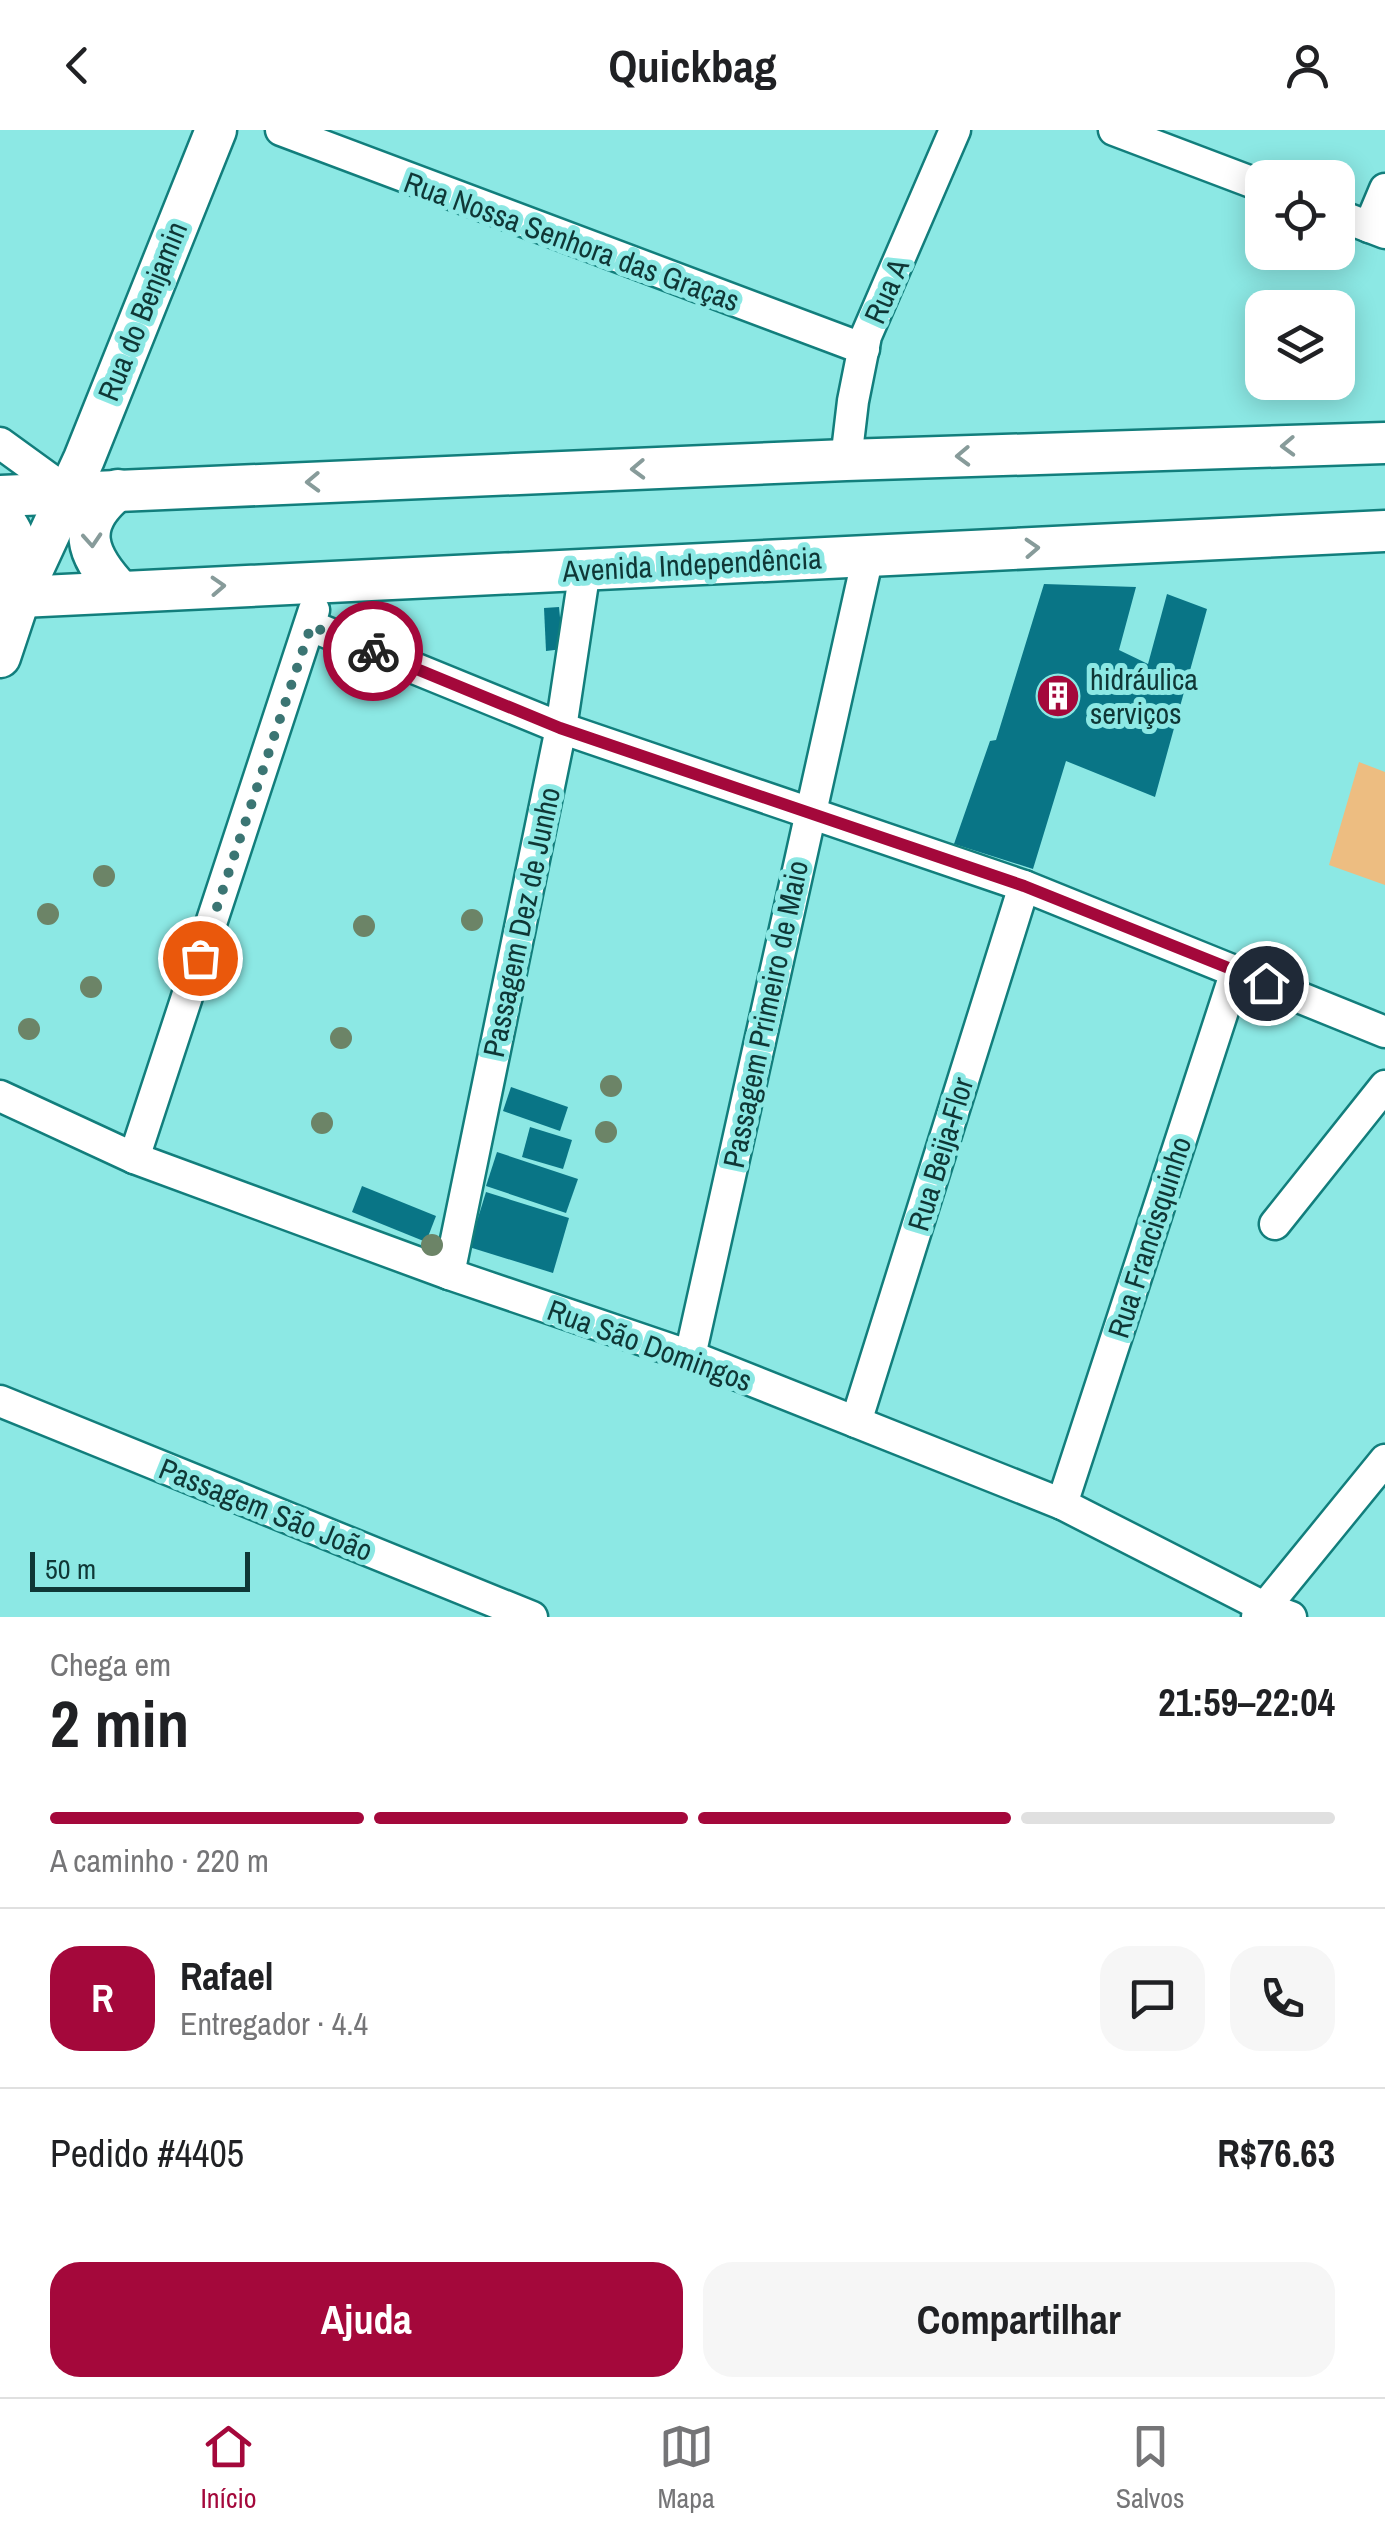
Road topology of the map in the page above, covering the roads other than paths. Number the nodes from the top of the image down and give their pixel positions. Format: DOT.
graph roads {
  1 [pos="216,130"];
  2 [pos="281,130"];
  3 [pos="955,130"];
  4 [pos="1114,130"];
  5 [pos="1245,180"];
  6 [pos="1385,189"];
  7 [pos="1377,230"];
  8 [pos="864,349"];
  9 [pos="0,442"];
  10 [pos="1385,443"];
  11 [pos="846,460"];
  12 [pos="118,490"];
  13 [pos="69,493"];
  14 [pos="0,496"];
  15 [pos="0,516"];
  16 [pos="1375,540"];
  17 [pos="868,556"];
  18 [pos="585,569"];
  19 [pos="321,581"];
  20 [pos="120,591"];
  21 [pos="7,592"];
  22 [pos="311,626"];
  23 [pos="0,657"];
  24 [pos="560,728"];
  25 [pos="810,810"];
  26 [pos="1024,886"];
  27 [pos="1236,971"];
  28 [pos="1385,1032"];
  29 [pos="1385,1086"];
  30 [pos="0,1096"];
  31 [pos="134,1158"];
  32 [pos="1275,1224"];
  33 [pos="450,1274"];
  34 [pos="690,1356"];
  35 [pos="0,1401"];
  36 [pos="856,1422"];
  37 [pos="1385,1460"];
  38 [pos="1062,1504"];
  39 [pos="1271,1614"];
  40 [pos="532,1617"];
  1 -- 13 [label="main road, Rua do Benjamin"];
  2 -- 8 [label="street, Rua Nossa Senhora das Graças"];
  3 -- 8 [label="street, Rua A"];
  4 -- 5 [label="street"];
  6 -- 7 [label="street"];
  8 -- 11 [label="street, Rua A"];
  9 -- 13 [label="street"];
  10 -- 11 [label="main road, one-way"];
  11 -- 12 [label="main road, one-way"];
  12 -- 13 [label="main road"];
  12 -- 20 [label="main road, one-way"];
  13 -- 14 [label="main road"];
  13 -- 21 [label="main road, Rua do Benjamin"];
  15 -- 21 [label="main road"];
  17 -- 16 [label="main road, Avenida Independência, one-way"];
  17 -- 18 [label="main road, Avenida Independência"];
  17 -- 25 [label="street, Passagem Primeiro de Maio"];
  18 -- 19 [label="main road, Avenida Independência"];
  18 -- 24 [label="street, Passagem Dez de Junho"];
  20 -- 19 [label="main road, Avenida Independência, one-way"];
  19 -- 22 [label="street"];
  20 -- 21 [label="main road, Avenida Independência"];
  21 -- 23 [label="main road"];
  22 -- 24 [label="street"];
  22 -- 31 [label="street"];
  24 -- 25 [label="street"];
  24 -- 33 [label="street, Passagem Dez de Junho"];
  25 -- 26 [label="street"];
  25 -- 34 [label="street, Passagem Primeiro de Maio"];
  26 -- 27 [label="street"];
  26 -- 36 [label="street, Rua Beija-Flor"];
  27 -- 28 [label="street"];
  27 -- 38 [label="street, Rua Francisquinho"];
  29 -- 32 [label="street"];
  30 -- 31 [label="street, Rua São Domingos"];
  31 -- 33 [label="street, Rua São Domingos"];
  33 -- 34 [label="street, Rua São Domingos"];
  34 -- 36 [label="street, Rua São Domingos"];
  35 -- 40 [label="street, Passagem São João"];
  36 -- 38 [label="street, Rua São Domingos"];
  37 -- 39 [label="street"];
  38 -- 39 [label="street, Rua São Domingos"];
}
